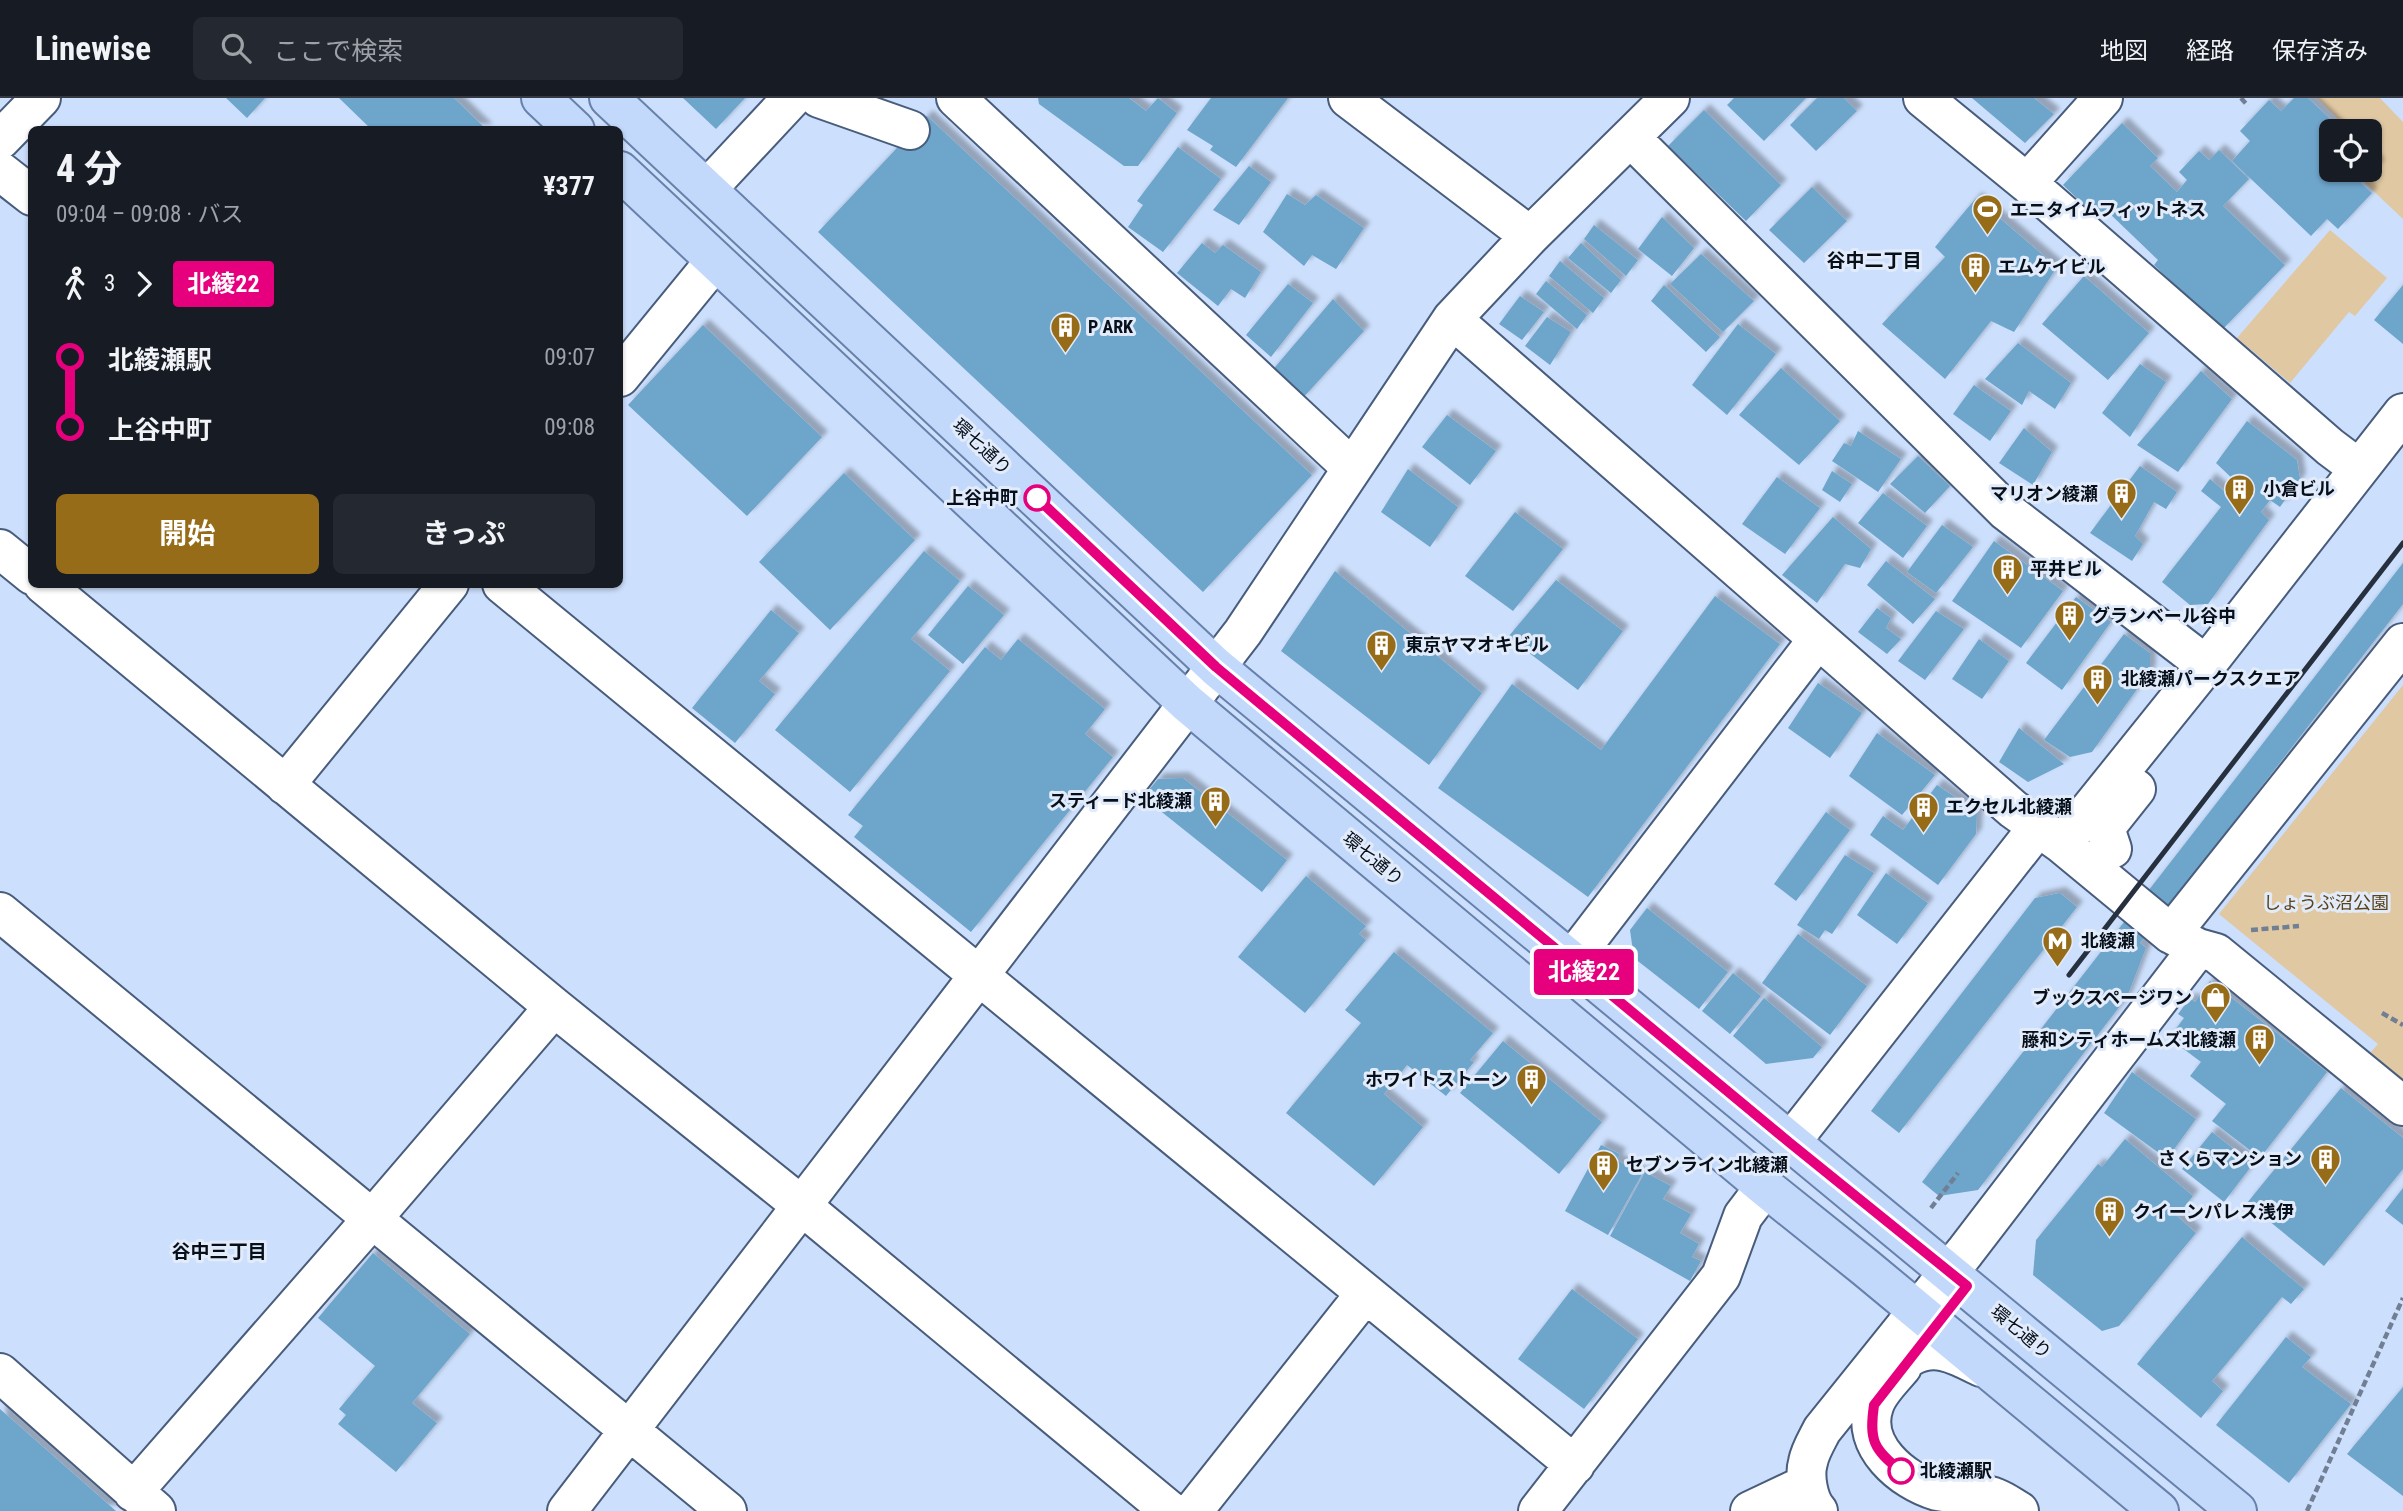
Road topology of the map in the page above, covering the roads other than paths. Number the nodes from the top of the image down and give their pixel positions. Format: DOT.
graph roads {
  1 [pos="41,98"];
  2 [pos="541,98"];
  3 [pos="609,98"];
  4 [pos="793,98"];
  5 [pos="819,98"];
  6 [pos="956,98"];
  7 [pos="1348,98"];
  8 [pos="1670,98"];
  9 [pos="1923,98"];
  10 [pos="2103,98"];
  11 [pos="571,126"];
  12 [pos="910,130"];
  13 [pos="1631,138"];
  14 [pos="0,140"];
  15 [pos="0,170"];
  16 [pos="623,175"];
  17 [pos="2027,183"];
  18 [pos="707,189"];
  19 [pos="28,193"];
  20 [pos="1530,236"];
  21 [pos="715,261"];
  22 [pos="1452,319"];
  23 [pos="623,373"];
  24 [pos="2403,413"];
  25 [pos="2403,444"];
  26 [pos="1352,468"];
  27 [pos="2358,468"];
  28 [pos="38,588"];
  29 [pos="446,588"];
  30 [pos="507,588"];
  31 [pos="1818,639"];
  32 [pos="2403,643"];
  33 [pos="2206,665"];
  34 [pos="1216,667"];
  35 [pos="1187,704"];
  36 [pos="285,785"];
  37 [pos="2050,835"];
  38 [pos="2112,849"];
  39 [pos="0,912"];
  40 [pos="2185,941"];
  41 [pos="1572,961"];
  42 [pos="979,976"];
  43 [pos="554,1007"];
  44 [pos="2403,1105"];
  45 [pos="1790,1143"];
  46 [pos="1765,1187"];
  47 [pos="802,1206"];
  48 [pos="372,1219"];
  49 [pos="1958,1279"];
  50 [pos="1365,1294"];
  51 [pos="1926,1318"];
  52 [pos="1910,1357"];
  53 [pos="1990,1371"];
  54 [pos="0,1373"];
  55 [pos="629,1431"];
  56 [pos="1575,1465"];
  57 [pos="1813,1497"];
  58 [pos="144,1501"];
  59 [pos="567,1511"];
  60 [pos="727,1511"];
  61 [pos="1170,1511"];
  62 [pos="1193,1511"];
  63 [pos="1538,1511"];
  64 [pos="1750,1511"];
  65 [pos="2019,1511"];
  66 [pos="2159,1511"];
  67 [pos="2237,1511"];
  1 -- 14 [label="street"];
  2 -- 11 [label="main road"];
  3 -- 18 [label="main road, 環七通り"];
  4 -- 18 [label="street"];
  5 -- 12 [label="street"];
  6 -- 26 [label="street"];
  7 -- 20 [label="street"];
  8 -- 13 [label="street"];
  9 -- 17 [label="street"];
  10 -- 17 [label="street"];
  13 -- 20 [label="street"];
  13 -- 33 [label="street"];
  15 -- 19 [label="street"];
  16 -- 21 [label="main road, 環七通り"];
  17 -- 27 [label="street"];
  18 -- 34 [label="main road, 環七通り"];
  20 -- 22 [label="street"];
  21 -- 23 [label="street"];
  21 -- 35 [label="main road, 環七通り"];
  22 -- 26 [label="street"];
  22 -- 31 [label="street"];
  24 -- 27 [label="street"];
  25 -- 38 [label="street"];
  26 -- 34 [label="street"];
  27 -- 33 [label="street"];
  28 -- 36 [label="street"];
  29 -- 36 [label="street"];
  30 -- 42 [label="street"];
  31 -- 37 [label="street"];
  31 -- 41 [label="street"];
  32 -- 40 [label="street"];
  33 -- 37 [label="street"];
  34 -- 35 [label="street"];
  34 -- 41 [label="main road, 環七通り"];
  35 -- 42 [label="street"];
  35 -- 46 [label="main road, 環七通り"];
  36 -- 43 [label="street"];
  37 -- 40 [label="street"];
  37 -- 45 [label="street"];
  39 -- 48 [label="street"];
  40 -- 44 [label="street"];
  40 -- 49 [label="street"];
  41 -- 45 [label="main road, 環七通り"];
  42 -- 47 [label="street"];
  42 -- 50 [label="street"];
  43 -- 47 [label="street"];
  43 -- 48 [label="street"];
  45 -- 49 [label="main road, 環七通り"];
  46 -- 51 [label="main road, 環七通り"];
  46 -- 56 [label="street"];
  47 -- 55 [label="street"];
  47 -- 61 [label="street"];
  48 -- 55 [label="street"];
  48 -- 58 [label="street"];
  49 -- 51 [label="street"];
  49 -- 67 [label="main road, 環七通り"];
  50 -- 56 [label="street"];
  50 -- 62 [label="street"];
  51 -- 52 [label="street"];
  51 -- 53 [label="main road, 環七通り"];
  51 -- 57 [label="street"];
  52 -- 53 [label="street"];
  52 -- 65 [label="street"];
  53 -- 66 [label="main road, 環七通り"];
  54 -- 58 [label="street"];
  55 -- 59 [label="street"];
  55 -- 60 [label="street"];
  56 -- 63 [label="street"];
  57 -- 64 [label="street"];
}
